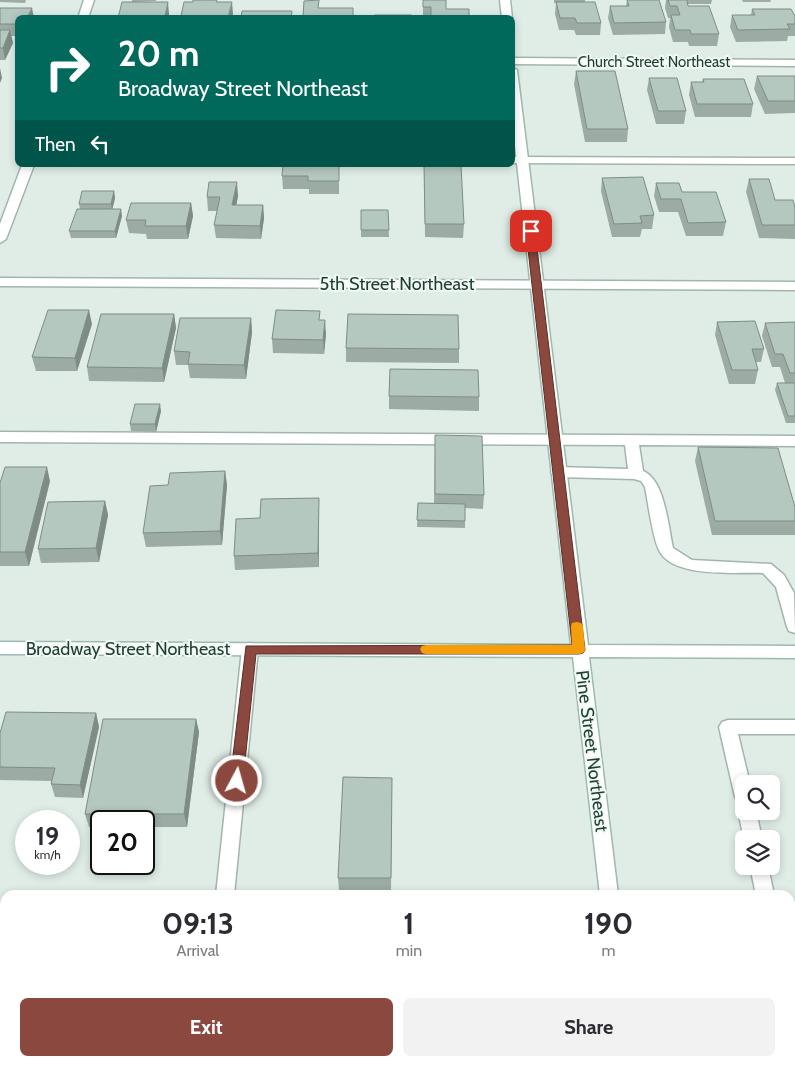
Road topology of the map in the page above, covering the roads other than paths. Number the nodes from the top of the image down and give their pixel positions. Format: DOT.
graph roads {
  1 [pos="89,0"];
  2 [pos="505,0"];
  3 [pos="84,15"];
  4 [pos="507,15"];
  5 [pos="515,61"];
  6 [pos="795,63"];
  7 [pos="515,115"];
  8 [pos="518,160"];
  9 [pos="795,161"];
  10 [pos="27,167"];
  11 [pos="0,239"];
  12 [pos="0,282"];
  13 [pos="537,284"];
  14 [pos="795,286"];
  15 [pos="0,438"];
  16 [pos="555,440"];
  17 [pos="631,440"];
  18 [pos="795,441"];
  19 [pos="558,472"];
  20 [pos="636,474"];
  21 [pos="795,627"];
  22 [pos="0,648"];
  23 [pos="250,649"];
  24 [pos="579,650"];
  25 [pos="795,652"];
  26 [pos="795,727"];
  27 [pos="739,775"];
  28 [pos="761,875"];
  29 [pos="226,890"];
  30 [pos="608,890"];
  31 [pos="764,890"];
  1 -- 3 [label="main road"];
  2 -- 4 [label="main road"];
  5 -- 6 [label="main road, Church Street Northeast"];
  7 -- 8 [label="main road, Pine Street Northeast"];
  8 -- 9 [label="main road"];
  8 -- 13 [label="main road, Pine Street Northeast"];
  10 -- 11 [label="main road"];
  12 -- 13 [label="main road, 5th Street Northeast"];
  13 -- 14 [label="main road, 5th Street Northeast"];
  13 -- 16 [label="main road, Pine Street Northeast"];
  15 -- 16 [label="main road"];
  16 -- 17 [label="main road"];
  16 -- 19 [label="main road, Pine Street Northeast"];
  17 -- 18 [label="main road"];
  17 -- 20 [label="main road"];
  19 -- 20 [label="main road"];
  19 -- 24 [label="main road, Pine Street Northeast"];
  20 -- 21 [label="main road"];
  22 -- 23 [label="main road, Broadway Street Northeast"];
  23 -- 24 [label="main road, Broadway Street Northeast"];
  23 -- 29 [label="main road"];
  24 -- 25 [label="main road, Broadway Street Northeast"];
  24 -- 30 [label="main road, Pine Street Northeast"];
  26 -- 27 [label="main road"];
  28 -- 31 [label="main road"];
}
